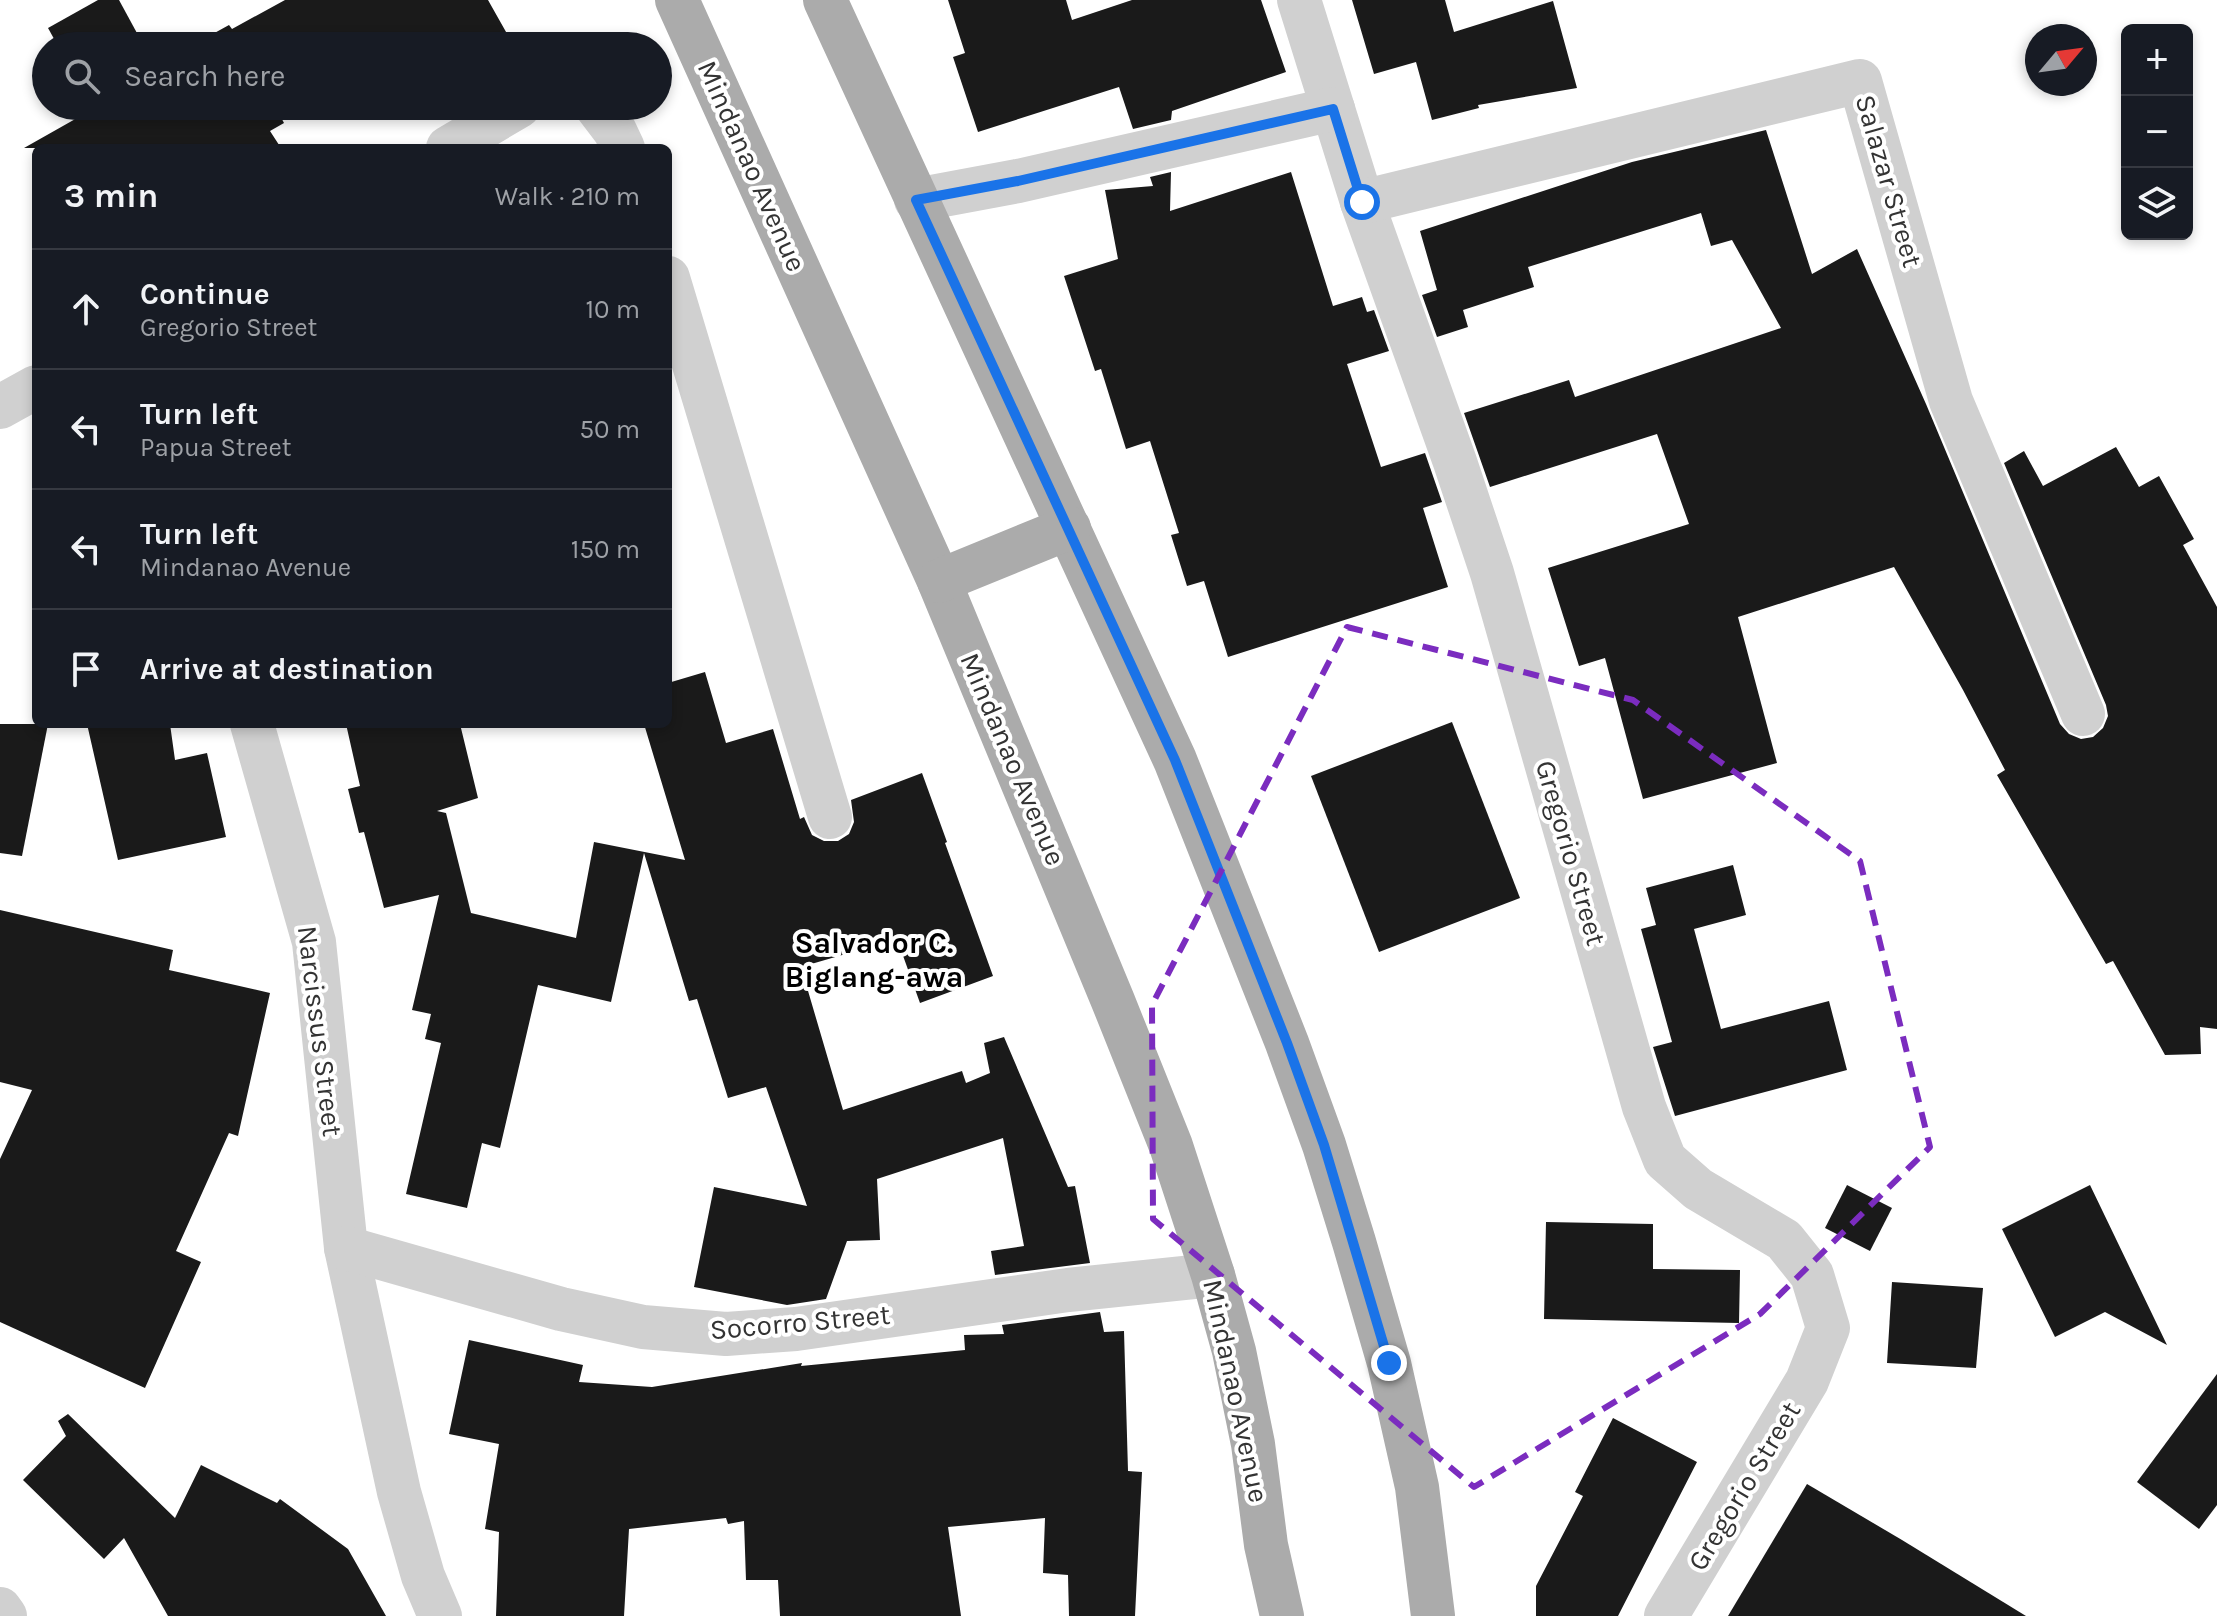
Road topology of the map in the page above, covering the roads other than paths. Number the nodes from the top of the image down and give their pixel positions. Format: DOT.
graph roads {
  1 [pos="825,0"];
  2 [pos="1299,0"];
  3 [pos="684,15"];
  4 [pos="1333,109"];
  5 [pos="495,120"];
  6 [pos="607,120"];
  7 [pos="455,144"];
  8 [pos="621,144"];
  9 [pos="916,200"];
  10 [pos="1362,202"];
  11 [pos="672,291"];
  12 [pos="32,389"];
  13 [pos="0,407"];
  14 [pos="1069,528"];
  15 [pos="939,581"];
  16 [pos="2083,714"];
  17 [pos="253,728"];
  18 [pos="830,817"];
  19 [pos="346,1248"];
  20 [pos="1213,1275"];
  21 [pos="1266,1545"];
  22 [pos="0,1609"];
  23 [pos="1431,1613"];
  24 [pos="5,1616"];
  25 [pos="440,1616"];
  26 [pos="1260,1616"];
  27 [pos="1282,1616"];
  28 [pos="1666,1616"];
  1 -- 9 [label="main road"];
  2 -- 4 [label="street, Gregorio Street"];
  3 -- 15 [label="main road, Mindanao Avenue"];
  4 -- 9 [label="street"];
  4 -- 10 [label="street, Gregorio Street"];
  5 -- 7 [label="street"];
  6 -- 8 [label="street"];
  9 -- 14 [label="main road"];
  10 -- 16 [label="street, Salazar Street"];
  10 -- 28 [label="street, Gregorio Street"];
  11 -- 18 [label="street"];
  12 -- 13 [label="street"];
  14 -- 15 [label="main road"];
  14 -- 23 [label="main road"];
  15 -- 20 [label="main road, Mindanao Avenue"];
  17 -- 19 [label="street, Narcissus Street"];
  19 -- 20 [label="street, Socorro Street"];
  19 -- 25 [label="street, Narcissus Street"];
  20 -- 21 [label="main road, Mindanao Avenue"];
  21 -- 26 [label="main road, Mindanao Avenue"];
  21 -- 27 [label="main road, Mindanao Avenue"];
  22 -- 24 [label="street"];
}
